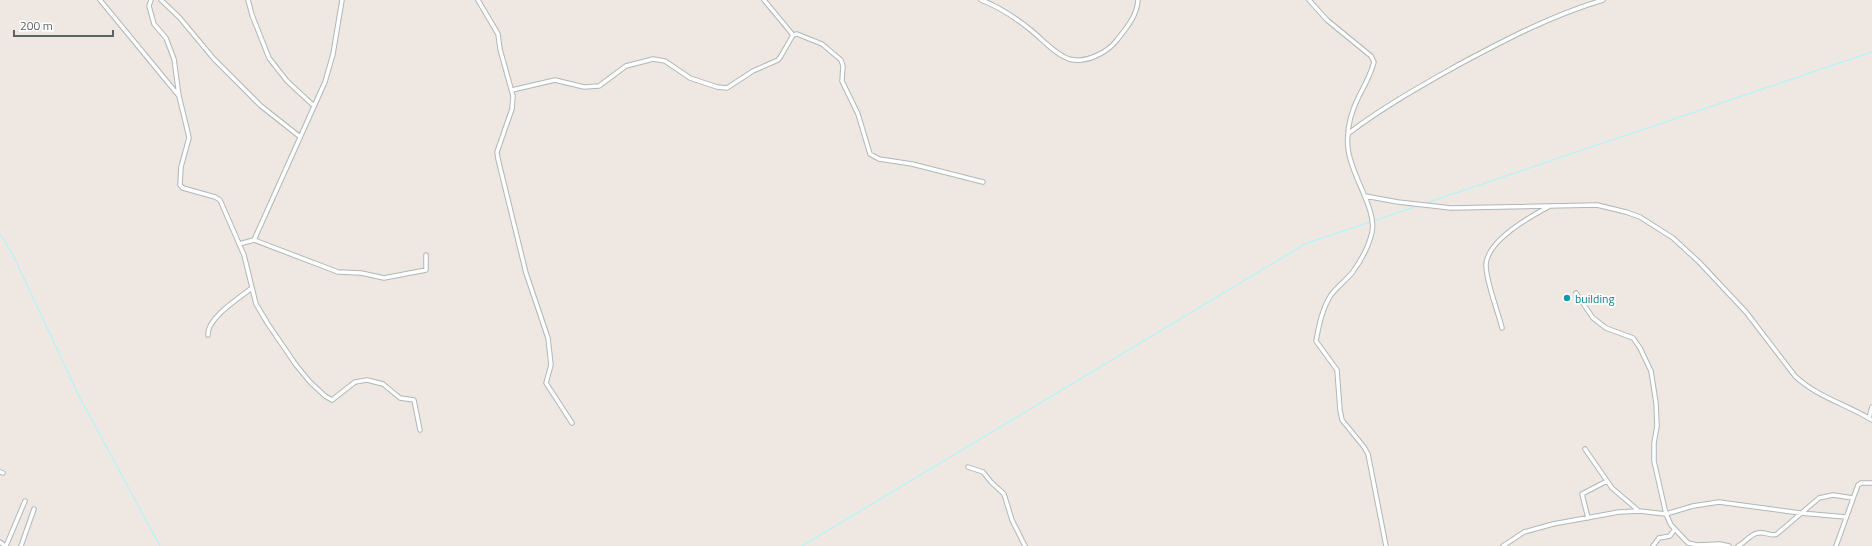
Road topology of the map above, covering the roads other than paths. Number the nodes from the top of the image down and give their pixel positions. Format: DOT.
graph roads {
  1 [pos="100,0"];
  2 [pos="151,0"];
  3 [pos="161,0"];
  4 [pos="248,0"];
  5 [pos="342,0"];
  6 [pos="478,0"];
  7 [pos="764,0"];
  8 [pos="980,0"];
  9 [pos="1138,0"];
  10 [pos="1308,0"];
  11 [pos="1603,0"];
  12 [pos="793,35"];
  13 [pos="512,90"];
  14 [pos="179,96"];
  15 [pos="314,106"];
  16 [pos="1349,133"];
  17 [pos="299,136"];
  18 [pos="983,182"];
  19 [pos="1365,196"];
  20 [pos="1551,205"];
  21 [pos="254,240"];
  22 [pos="240,244"];
  23 [pos="426,255"];
  24 [pos="252,288"];
  25 [pos="1576,294"];
  26 [pos="1502,328"];
  27 [pos="208,335"];
  28 [pos="1872,407"];
  29 [pos="1870,419"];
  30 [pos="572,423"];
  31 [pos="420,430"];
  32 [pos="1585,449"];
  33 [pos="968,467"];
  34 [pos="1606,481"];
  35 [pos="1872,483"];
  36 [pos="1853,498"];
  37 [pos="25,501"];
  38 [pos="34,509"];
  39 [pos="1638,511"];
  40 [pos="1800,513"];
  41 [pos="1666,514"];
  42 [pos="1846,517"];
  43 [pos="1588,518"];
  44 [pos="1674,530"];
  45 [pos="0,542"];
  46 [pos="6,546"];
  47 [pos="21,546"];
  48 [pos="1025,546"];
  49 [pos="1386,546"];
  50 [pos="1502,546"];
  51 [pos="1653,546"];
  52 [pos="1729,546"];
  53 [pos="1738,546"];
  54 [pos="1836,546"];
  1 -- 14 [label="street"];
  2 -- 14 [label="street"];
  3 -- 17 [label="street"];
  4 -- 15 [label="street"];
  5 -- 15 [label="street"];
  6 -- 13 [label="street"];
  7 -- 12 [label="street"];
  8 -- 9 [label="street"];
  10 -- 16 [label="street"];
  11 -- 16 [label="street"];
  12 -- 13 [label="street"];
  12 -- 18 [label="street"];
  13 -- 30 [label="street"];
  14 -- 22 [label="street"];
  15 -- 17 [label="street"];
  16 -- 19 [label="street"];
  17 -- 21 [label="street"];
  19 -- 20 [label="street"];
  19 -- 49 [label="street"];
  20 -- 26 [label="street"];
  20 -- 29 [label="street"];
  21 -- 22 [label="street"];
  21 -- 23 [label="street"];
  22 -- 24 [label="street"];
  24 -- 27 [label="street"];
  24 -- 31 [label="street"];
  25 -- 41 [label="street"];
  28 -- 29 [label="street"];
  32 -- 34 [label="street"];
  33 -- 48 [label="street"];
  34 -- 39 [label="street"];
  34 -- 43 [label="street"];
  35 -- 36 [label="street"];
  36 -- 40 [label="street"];
  36 -- 42 [label="street"];
  37 -- 46 [label="street"];
  38 -- 47 [label="street"];
  39 -- 41 [label="street"];
  39 -- 43 [label="street"];
  40 -- 41 [label="street"];
  40 -- 42 [label="street"];
  40 -- 53 [label="street"];
  41 -- 44 [label="street"];
  42 -- 54 [label="street"];
  43 -- 50 [label="street"];
  44 -- 51 [label="street"];
  44 -- 52 [label="street"];
  45 -- 46 [label="street"];
}
